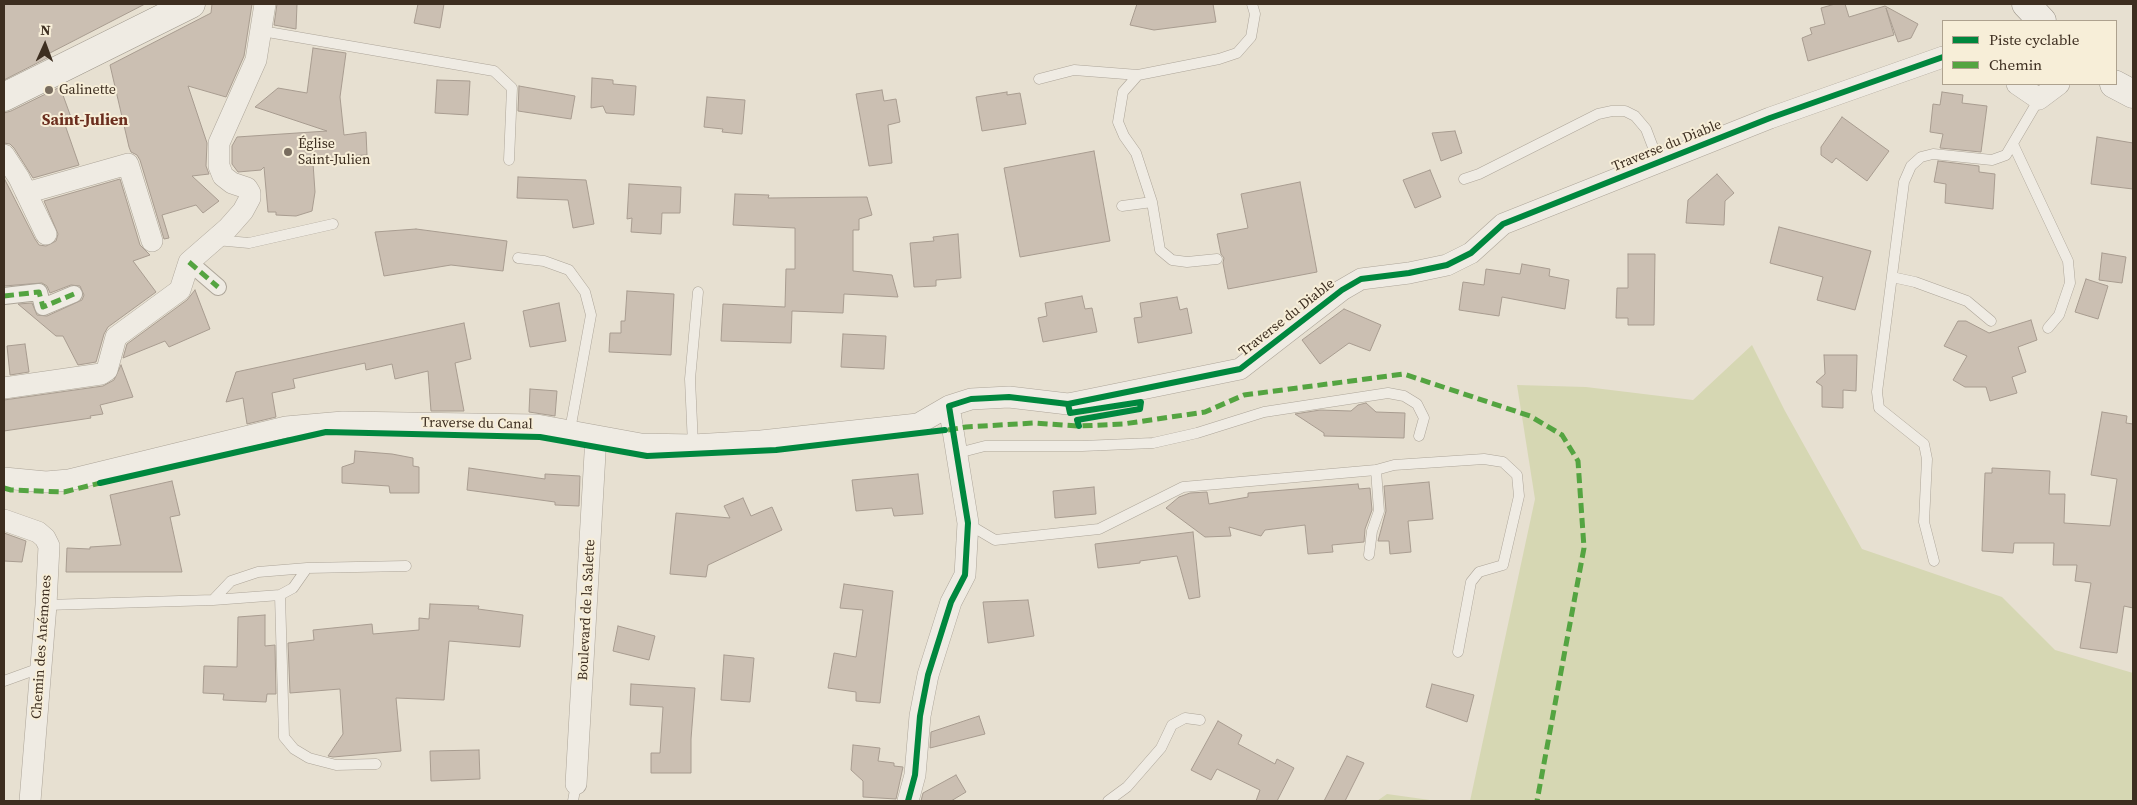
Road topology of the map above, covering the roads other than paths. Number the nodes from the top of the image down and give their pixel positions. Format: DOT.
graph roads {
  1 [pos="265,4"];
  2 [pos="1252,4"];
  3 [pos="2026,4"];
  4 [pos="174,8"];
  5 [pos="2041,20"];
  6 [pos="262,31"];
  7 [pos="1942,57"];
  8 [pos="1138,74"];
  9 [pos="1039,79"];
  10 [pos="2018,85"];
  11 [pos="2058,85"];
  12 [pos="2116,85"];
  13 [pos="2133,94"];
  14 [pos="4,97"];
  15 [pos="2039,99"];
  16 [pos="2013,144"];
  17 [pos="4,155"];
  18 [pos="508,160"];
  19 [pos="1659,163"];
  20 [pos="1464,179"];
  21 [pos="16,186"];
  22 [pos="1152,202"];
  23 [pos="1122,206"];
  24 [pos="333,224"];
  25 [pos="46,234"];
  26 [pos="152,240"];
  27 [pos="215,240"];
  28 [pos="518,258"];
  29 [pos="1217,259"];
  30 [pos="189,262"];
  31 [pos="1892,277"];
  32 [pos="218,287"];
  33 [pos="698,292"];
  34 [pos="74,294"];
  35 [pos="4,296"];
  36 [pos="1992,321"];
  37 [pos="2048,328"];
  38 [pos="4,388"];
  39 [pos="949,406"];
  40 [pos="570,430"];
  41 [pos="596,436"];
  42 [pos="1420,436"];
  43 [pos="693,445"];
  44 [pos="958,452"];
  45 [pos="1376,470"];
  46 [pos="4,478"];
  47 [pos="4,520"];
  48 [pos="968,523"];
  49 [pos="1370,555"];
  50 [pos="1934,561"];
  51 [pos="406,566"];
  52 [pos="308,568"];
  53 [pos="280,595"];
  54 [pos="213,600"];
  55 [pos="46,604"];
  56 [pos="1458,652"];
  57 [pos="40,668"];
  58 [pos="4,681"];
  59 [pos="1200,720"];
  60 [pos="376,764"];
  61 [pos="574,793"];
  62 [pos="30,801"];
  63 [pos="908,801"];
  64 [pos="1108,801"];
  1 -- 6 [label="street"];
  2 -- 8 [label="lane"];
  3 -- 5 [label="main road"];
  4 -- 14 [label="main road"];
  6 -- 18 [label="lane"];
  6 -- 27 [label="street"];
  7 -- 19 [label="street, Traverse du Diable"];
  8 -- 9 [label="lane"];
  8 -- 22 [label="lane"];
  10 -- 15 [label="street"];
  11 -- 15 [label="street"];
  12 -- 13 [label="main road"];
  15 -- 16 [label="lane"];
  16 -- 31 [label="lane"];
  16 -- 37 [label="lane"];
  17 -- 21 [label="street"];
  19 -- 20 [label="lane"];
  19 -- 39 [label="street, Traverse du Diable"];
  21 -- 25 [label="street"];
  21 -- 26 [label="street"];
  22 -- 23 [label="lane"];
  22 -- 29 [label="lane"];
  24 -- 27 [label="lane"];
  27 -- 30 [label="street"];
  28 -- 40 [label="lane"];
  30 -- 32 [label="street"];
  30 -- 38 [label="street"];
  31 -- 36 [label="lane"];
  31 -- 50 [label="lane"];
  33 -- 43 [label="lane"];
  34 -- 35 [label="street"];
  39 -- 43 [label="street, Traverse du Canal"];
  39 -- 44 [label="street"];
  40 -- 41 [label="street, Traverse du Canal"];
  40 -- 46 [label="street, Traverse du Canal"];
  41 -- 43 [label="street, Traverse du Canal"];
  41 -- 61 [label="street, Boulevard de la Salette"];
  42 -- 44 [label="lane"];
  44 -- 48 [label="street"];
  45 -- 48 [label="lane"];
  45 -- 49 [label="lane"];
  45 -- 56 [label="lane"];
  47 -- 55 [label="street, Chemin des Anémones"];
  48 -- 63 [label="street"];
  51 -- 52 [label="lane"];
  52 -- 53 [label="lane"];
  52 -- 54 [label="lane"];
  53 -- 54 [label="lane"];
  53 -- 60 [label="lane"];
  54 -- 55 [label="lane"];
  55 -- 57 [label="street, Chemin des Anémones"];
  57 -- 58 [label="lane"];
  57 -- 62 [label="street, Chemin des Anémones"];
  59 -- 64 [label="lane"];
}
